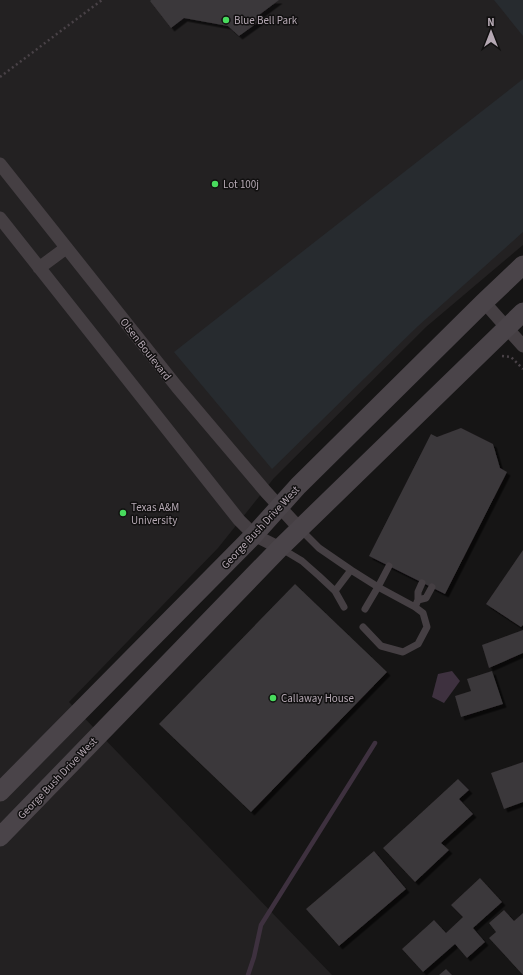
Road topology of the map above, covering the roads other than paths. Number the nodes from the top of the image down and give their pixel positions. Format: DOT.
graph roads {
  1 [pos="0,164"];
  2 [pos="0,218"];
  3 [pos="66,248"];
  4 [pos="523,265"];
  5 [pos="39,268"];
  6 [pos="484,302"];
  7 [pos="523,312"];
  8 [pos="507,327"];
  9 [pos="523,346"];
  10 [pos="278,507"];
  11 [pos="300,528"];
  12 [pos="254,535"];
  13 [pos="280,548"];
  14 [pos="389,566"];
  15 [pos="351,570"];
  16 [pos="422,583"];
  17 [pos="378,587"];
  18 [pos="432,587"];
  19 [pos="335,591"];
  20 [pos="417,603"];
  21 [pos="344,607"];
  22 [pos="365,609"];
  23 [pos="363,627"];
  24 [pos="0,792"];
  25 [pos="0,837"];
  1 -- 3 [label="street, Olsen Boulevard"];
  2 -- 5 [label="street"];
  3 -- 5 [label="street"];
  3 -- 10 [label="street, Olsen Boulevard"];
  4 -- 6 [label="main road, George Bush Drive West"];
  5 -- 12 [label="street"];
  6 -- 8 [label="street"];
  6 -- 10 [label="main road, George Bush Drive West"];
  7 -- 8 [label="main road, George Bush Drive West"];
  8 -- 9 [label="street"];
  8 -- 11 [label="main road, George Bush Drive West"];
  10 -- 11 [label="street, Olsen Boulevard"];
  10 -- 12 [label="main road, George Bush Drive West"];
  11 -- 13 [label="main road, George Bush Drive West"];
  11 -- 15 [label="lane"];
  12 -- 13 [label="street"];
  12 -- 24 [label="main road, George Bush Drive West"];
  13 -- 19 [label="lane"];
  13 -- 25 [label="main road, George Bush Drive West"];
  14 -- 17 [label="lane"];
  15 -- 17 [label="lane"];
  15 -- 19 [label="lane"];
  16 -- 20 [label="lane"];
  17 -- 20 [label="lane"];
  17 -- 22 [label="lane"];
  18 -- 20 [label="lane"];
  19 -- 21 [label="lane"];
  20 -- 23 [label="lane"];
}
